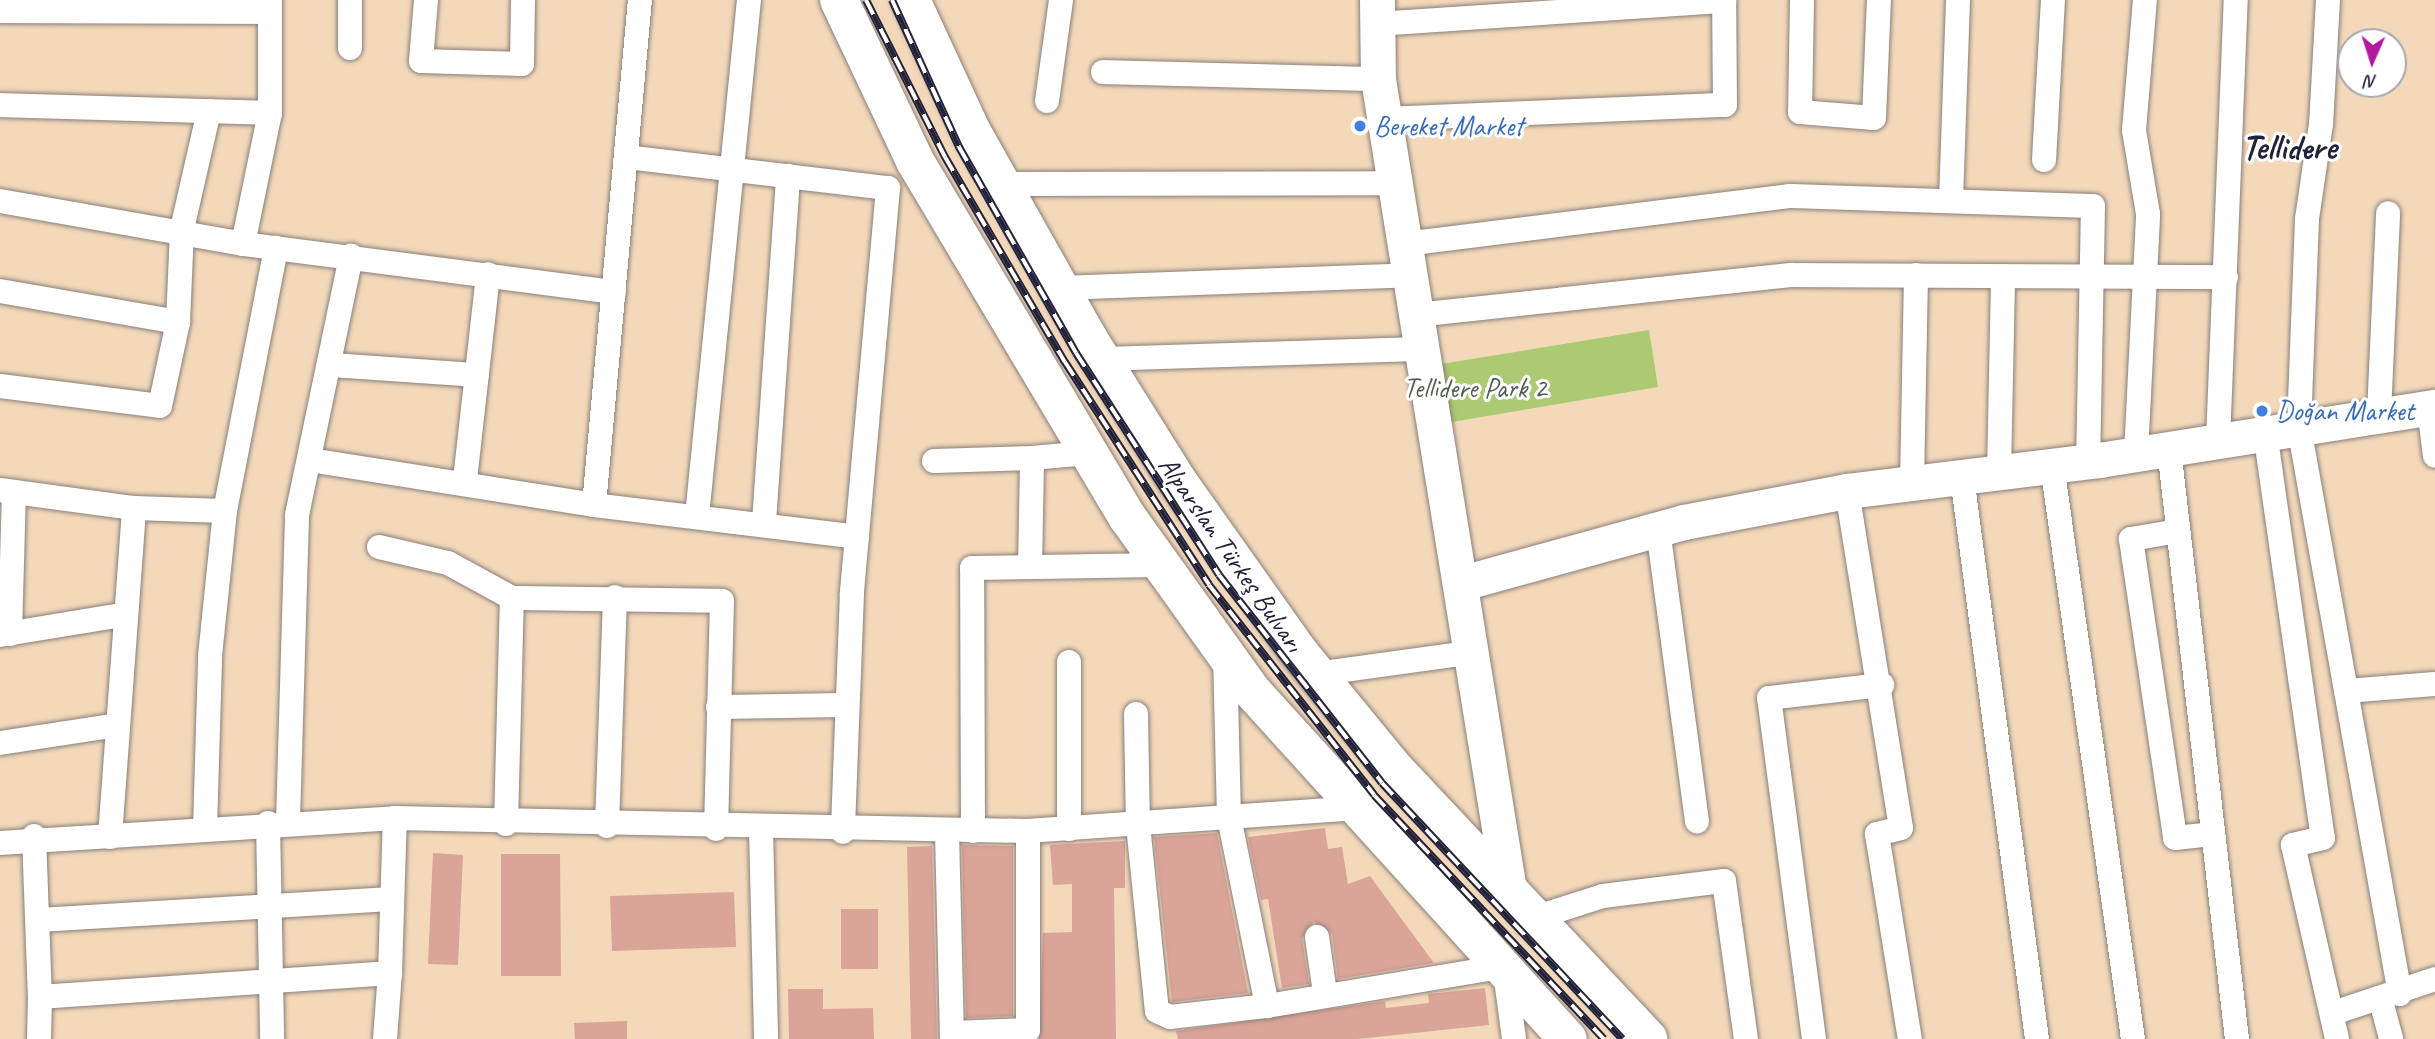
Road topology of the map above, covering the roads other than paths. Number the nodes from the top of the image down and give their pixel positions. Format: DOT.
graph roads {
  1 [pos="350,0"];
  2 [pos="426,0"];
  3 [pos="523,0"];
  4 [pos="640,0"];
  5 [pos="749,0"];
  6 [pos="839,0"];
  7 [pos="911,0"];
  8 [pos="1061,0"];
  9 [pos="1724,0"];
  10 [pos="1802,0"];
  11 [pos="1879,0"];
  12 [pos="1958,0"];
  13 [pos="2053,0"];
  14 [pos="2145,0"];
  15 [pos="2236,0"];
  16 [pos="2328,0"];
  17 [pos="97,6"];
  18 [pos="193,6"];
  19 [pos="270,6"];
  20 [pos="5,7"];
  21 [pos="1377,12"];
  22 [pos="350,48"];
  23 [pos="1103,72"];
  24 [pos="1378,79"];
  25 [pos="1047,101"];
  26 [pos="0,105"];
  27 [pos="209,111"];
  28 [pos="271,113"];
  29 [pos="1384,119"];
  30 [pos="627,157"];
  31 [pos="2044,160"];
  32 [pos="729,169"];
  33 [pos="788,176"];
  34 [pos="905,180"];
  35 [pos="1395,183"];
  36 [pos="1002,184"];
  37 [pos="0,201"];
  38 [pos="1951,201"];
  39 [pos="2388,213"];
  40 [pos="182,229"];
  41 [pos="243,244"];
  42 [pos="276,248"];
  43 [pos="351,256"];
  44 [pos="1407,259"];
  45 [pos="488,274"];
  46 [pos="1916,275"];
  47 [pos="2003,276"];
  48 [pos="2092,276"];
  49 [pos="2145,276"];
  50 [pos="2226,277"];
  51 [pos="1060,288"];
  52 [pos="0,291"];
  53 [pos="614,292"];
  54 [pos="1416,315"];
  55 [pos="178,321"];
  56 [pos="1422,349"];
  57 [pos="1101,359"];
  58 [pos="333,365"];
  59 [pos="477,375"];
  60 [pos="0,386"];
  61 [pos="2432,407"];
  62 [pos="2379,414"];
  63 [pos="2299,427"];
  64 [pos="2265,432"];
  65 [pos="2218,440"];
  66 [pos="2152,452"];
  67 [pos="1088,453"];
  68 [pos="2435,456"];
  69 [pos="1032,458"];
  70 [pos="310,460"];
  71 [pos="934,461"];
  72 [pos="2088,462"];
  73 [pos="2052,465"];
  74 [pos="1999,472"];
  75 [pos="1962,477"];
  76 [pos="466,480"];
  77 [pos="1912,483"];
  78 [pos="7,491"];
  79 [pos="1847,491"];
  80 [pos="594,505"];
  81 [pos="134,508"];
  82 [pos="225,511"];
  83 [pos="697,516"];
  84 [pos="764,522"];
  85 [pos="1658,529"];
  86 [pos="2178,531"];
  87 [pos="857,537"];
  88 [pos="379,547"];
  89 [pos="1162,565"];
  90 [pos="1030,568"];
  91 [pos="1462,583"];
  92 [pos="615,597"];
  93 [pos="512,598"];
  94 [pos="122,615"];
  95 [pos="5,634"];
  96 [pos="1474,652"];
  97 [pos="1225,654"];
  98 [pos="1069,662"];
  99 [pos="1317,674"];
  100 [pos="2435,684"];
  101 [pos="1882,685"];
  102 [pos="2346,691"];
  103 [pos="847,705"];
  104 [pos="718,707"];
  105 [pos="1136,714"];
  106 [pos="118,725"];
  107 [pos="0,743"];
  108 [pos="1353,808"];
  109 [pos="1229,817"];
  110 [pos="396,818"];
  111 [pos="1697,821"];
  112 [pos="278,822"];
  113 [pos="506,824"];
  114 [pos="1138,825"];
  115 [pos="607,826"];
  116 [pos="205,829"];
  117 [pos="716,829"];
  118 [pos="1069,829"];
  119 [pos="761,830"];
  120 [pos="972,831"];
  121 [pos="1028,831"];
  122 [pos="843,832"];
  123 [pos="947,833"];
  124 [pos="2212,834"];
  125 [pos="34,836"];
  126 [pos="110,837"];
  127 [pos="0,843"];
  128 [pos="391,899"];
  129 [pos="269,902"];
  130 [pos="1522,904"];
  131 [pos="38,920"];
  132 [pos="1317,937"];
  133 [pos="1502,969"];
  134 [pos="390,973"];
  135 [pos="2435,979"];
  136 [pos="270,981"];
  137 [pos="1325,993"];
  138 [pos="40,997"];
  139 [pos="2391,998"];
  140 [pos="1267,1006"];
  141 [pos="2333,1013"];
  142 [pos="952,1036"];
  143 [pos="39,1039"];
  144 [pos="272,1039"];
  145 [pos="385,1039"];
  146 [pos="766,1039"];
  147 [pos="1506,1039"];
  148 [pos="1514,1039"];
  149 [pos="1568,1039"];
  150 [pos="1648,1039"];
  151 [pos="1746,1039"];
  152 [pos="1814,1039"];
  153 [pos="1910,1039"];
  154 [pos="2037,1039"];
  155 [pos="2133,1039"];
  156 [pos="2237,1039"];
  157 [pos="2337,1039"];
  158 [pos="2391,1039"];
  1 -- 22 [label="street"];
  2 -- 3 [label="street"];
  4 -- 30 [label="street"];
  5 -- 32 [label="street"];
  6 -- 34 [label="main road"];
  7 -- 36 [label="main road, Alparslan Türkeş Bulvarı"];
  8 -- 25 [label="street"];
  9 -- 21 [label="street"];
  9 -- 29 [label="street"];
  10 -- 11 [label="street"];
  12 -- 38 [label="street"];
  13 -- 31 [label="street"];
  14 -- 49 [label="street"];
  15 -- 50 [label="street"];
  16 -- 63 [label="street"];
  17 -- 18 [label="street"];
  17 -- 20 [label="street"];
  18 -- 19 [label="street"];
  19 -- 28 [label="street"];
  21 -- 24 [label="main road"];
  23 -- 24 [label="street"];
  24 -- 29 [label="main road"];
  26 -- 27 [label="street"];
  27 -- 28 [label="street"];
  27 -- 40 [label="street"];
  28 -- 41 [label="street"];
  29 -- 35 [label="main road"];
  30 -- 32 [label="street"];
  30 -- 53 [label="street"];
  32 -- 33 [label="street"];
  32 -- 83 [label="street"];
  33 -- 34 [label="street"];
  33 -- 84 [label="street"];
  34 -- 67 [label="main road"];
  34 -- 87 [label="street"];
  35 -- 36 [label="street"];
  35 -- 44 [label="main road"];
  36 -- 51 [label="main road, Alparslan Türkeş Bulvarı"];
  37 -- 40 [label="street"];
  38 -- 44 [label="street"];
  38 -- 48 [label="street"];
  39 -- 62 [label="street"];
  40 -- 41 [label="street"];
  40 -- 55 [label="street"];
  41 -- 42 [label="street"];
  42 -- 43 [label="street"];
  42 -- 82 [label="street"];
  43 -- 45 [label="street"];
  43 -- 58 [label="street"];
  44 -- 51 [label="street"];
  44 -- 54 [label="main road"];
  45 -- 53 [label="street"];
  45 -- 59 [label="street"];
  46 -- 47 [label="street"];
  46 -- 54 [label="street"];
  46 -- 77 [label="street"];
  47 -- 48 [label="street"];
  47 -- 74 [label="street"];
  48 -- 49 [label="street"];
  48 -- 72 [label="street"];
  49 -- 50 [label="street"];
  49 -- 66 [label="street"];
  50 -- 65 [label="street"];
  51 -- 57 [label="main road, Alparslan Türkeş Bulvarı"];
  52 -- 55 [label="street"];
  53 -- 80 [label="street"];
  54 -- 56 [label="main road"];
  55 -- 60 [label="street"];
  56 -- 57 [label="street"];
  56 -- 91 [label="main road"];
  57 -- 99 [label="main road, Alparslan Türkeş Bulvarı"];
  58 -- 59 [label="street"];
  58 -- 70 [label="street"];
  59 -- 76 [label="street"];
  61 -- 62 [label="main road"];
  61 -- 68 [label="street"];
  62 -- 63 [label="main road"];
  63 -- 64 [label="main road"];
  63 -- 102 [label="street"];
  64 -- 65 [label="main road"];
  64 -- 141 [label="street"];
  65 -- 66 [label="main road"];
  66 -- 72 [label="main road"];
  66 -- 86 [label="street"];
  67 -- 69 [label="street"];
  67 -- 89 [label="main road"];
  69 -- 71 [label="street"];
  69 -- 90 [label="street"];
  70 -- 76 [label="street"];
  70 -- 112 [label="street"];
  72 -- 73 [label="main road"];
  73 -- 74 [label="main road"];
  73 -- 155 [label="street"];
  74 -- 75 [label="main road"];
  75 -- 77 [label="main road"];
  75 -- 154 [label="street"];
  76 -- 80 [label="street"];
  77 -- 79 [label="main road"];
  78 -- 81 [label="street"];
  78 -- 95 [label="street"];
  79 -- 85 [label="main road"];
  79 -- 101 [label="street"];
  80 -- 83 [label="street"];
  81 -- 82 [label="street"];
  81 -- 94 [label="street"];
  82 -- 116 [label="street"];
  83 -- 84 [label="street"];
  84 -- 87 [label="street"];
  85 -- 91 [label="main road"];
  85 -- 111 [label="street"];
  86 -- 124 [label="street"];
  86 -- 124 [label="street"];
  87 -- 103 [label="street"];
  88 -- 93 [label="street"];
  89 -- 90 [label="street"];
  89 -- 97 [label="main road"];
  90 -- 120 [label="street"];
  91 -- 96 [label="main road"];
  92 -- 93 [label="street"];
  92 -- 104 [label="street"];
  92 -- 115 [label="street"];
  93 -- 113 [label="street"];
  94 -- 95 [label="street"];
  94 -- 106 [label="street"];
  96 -- 99 [label="street"];
  96 -- 130 [label="main road"];
  97 -- 108 [label="main road"];
  97 -- 109 [label="street"];
  98 -- 118 [label="street"];
  99 -- 130 [label="main road, Alparslan Türkeş Bulvarı"];
  100 -- 102 [label="street"];
  101 -- 152 [label="street"];
  101 -- 153 [label="street"];
  102 -- 139 [label="street"];
  103 -- 104 [label="street"];
  103 -- 122 [label="street"];
  104 -- 117 [label="street"];
  105 -- 114 [label="street"];
  106 -- 107 [label="street"];
  106 -- 126 [label="street"];
  108 -- 109 [label="street"];
  108 -- 133 [label="main road"];
  109 -- 114 [label="street"];
  109 -- 140 [label="street"];
  110 -- 112 [label="street"];
  110 -- 113 [label="street"];
  110 -- 128 [label="street"];
  112 -- 116 [label="street"];
  112 -- 129 [label="street"];
  113 -- 115 [label="street"];
  114 -- 118 [label="street"];
  114 -- 140 [label="street"];
  115 -- 117 [label="street"];
  116 -- 126 [label="street"];
  117 -- 119 [label="street"];
  118 -- 121 [label="street"];
  119 -- 122 [label="street"];
  119 -- 146 [label="street"];
  120 -- 121 [label="street"];
  120 -- 123 [label="street"];
  121 -- 142 [label="street"];
  122 -- 123 [label="street"];
  123 -- 142 [label="street"];
  124 -- 156 [label="street"];
  125 -- 126 [label="street"];
  125 -- 127 [label="street"];
  125 -- 131 [label="street"];
  128 -- 129 [label="street"];
  128 -- 134 [label="street"];
  129 -- 131 [label="street"];
  129 -- 136 [label="street"];
  130 -- 150 [label="main road, Alparslan Türkeş Bulvarı"];
  130 -- 151 [label="street"];
  131 -- 138 [label="street"];
  132 -- 137 [label="street"];
  133 -- 137 [label="street"];
  133 -- 148 [label="street"];
  133 -- 149 [label="main road"];
  134 -- 136 [label="street"];
  134 -- 145 [label="street"];
  135 -- 139 [label="street"];
  136 -- 138 [label="street"];
  136 -- 144 [label="street"];
  137 -- 140 [label="street"];
  138 -- 143 [label="street"];
  139 -- 141 [label="street"];
  139 -- 158 [label="street"];
  141 -- 157 [label="street"];
  147 -- 148 [label="street"];
}
